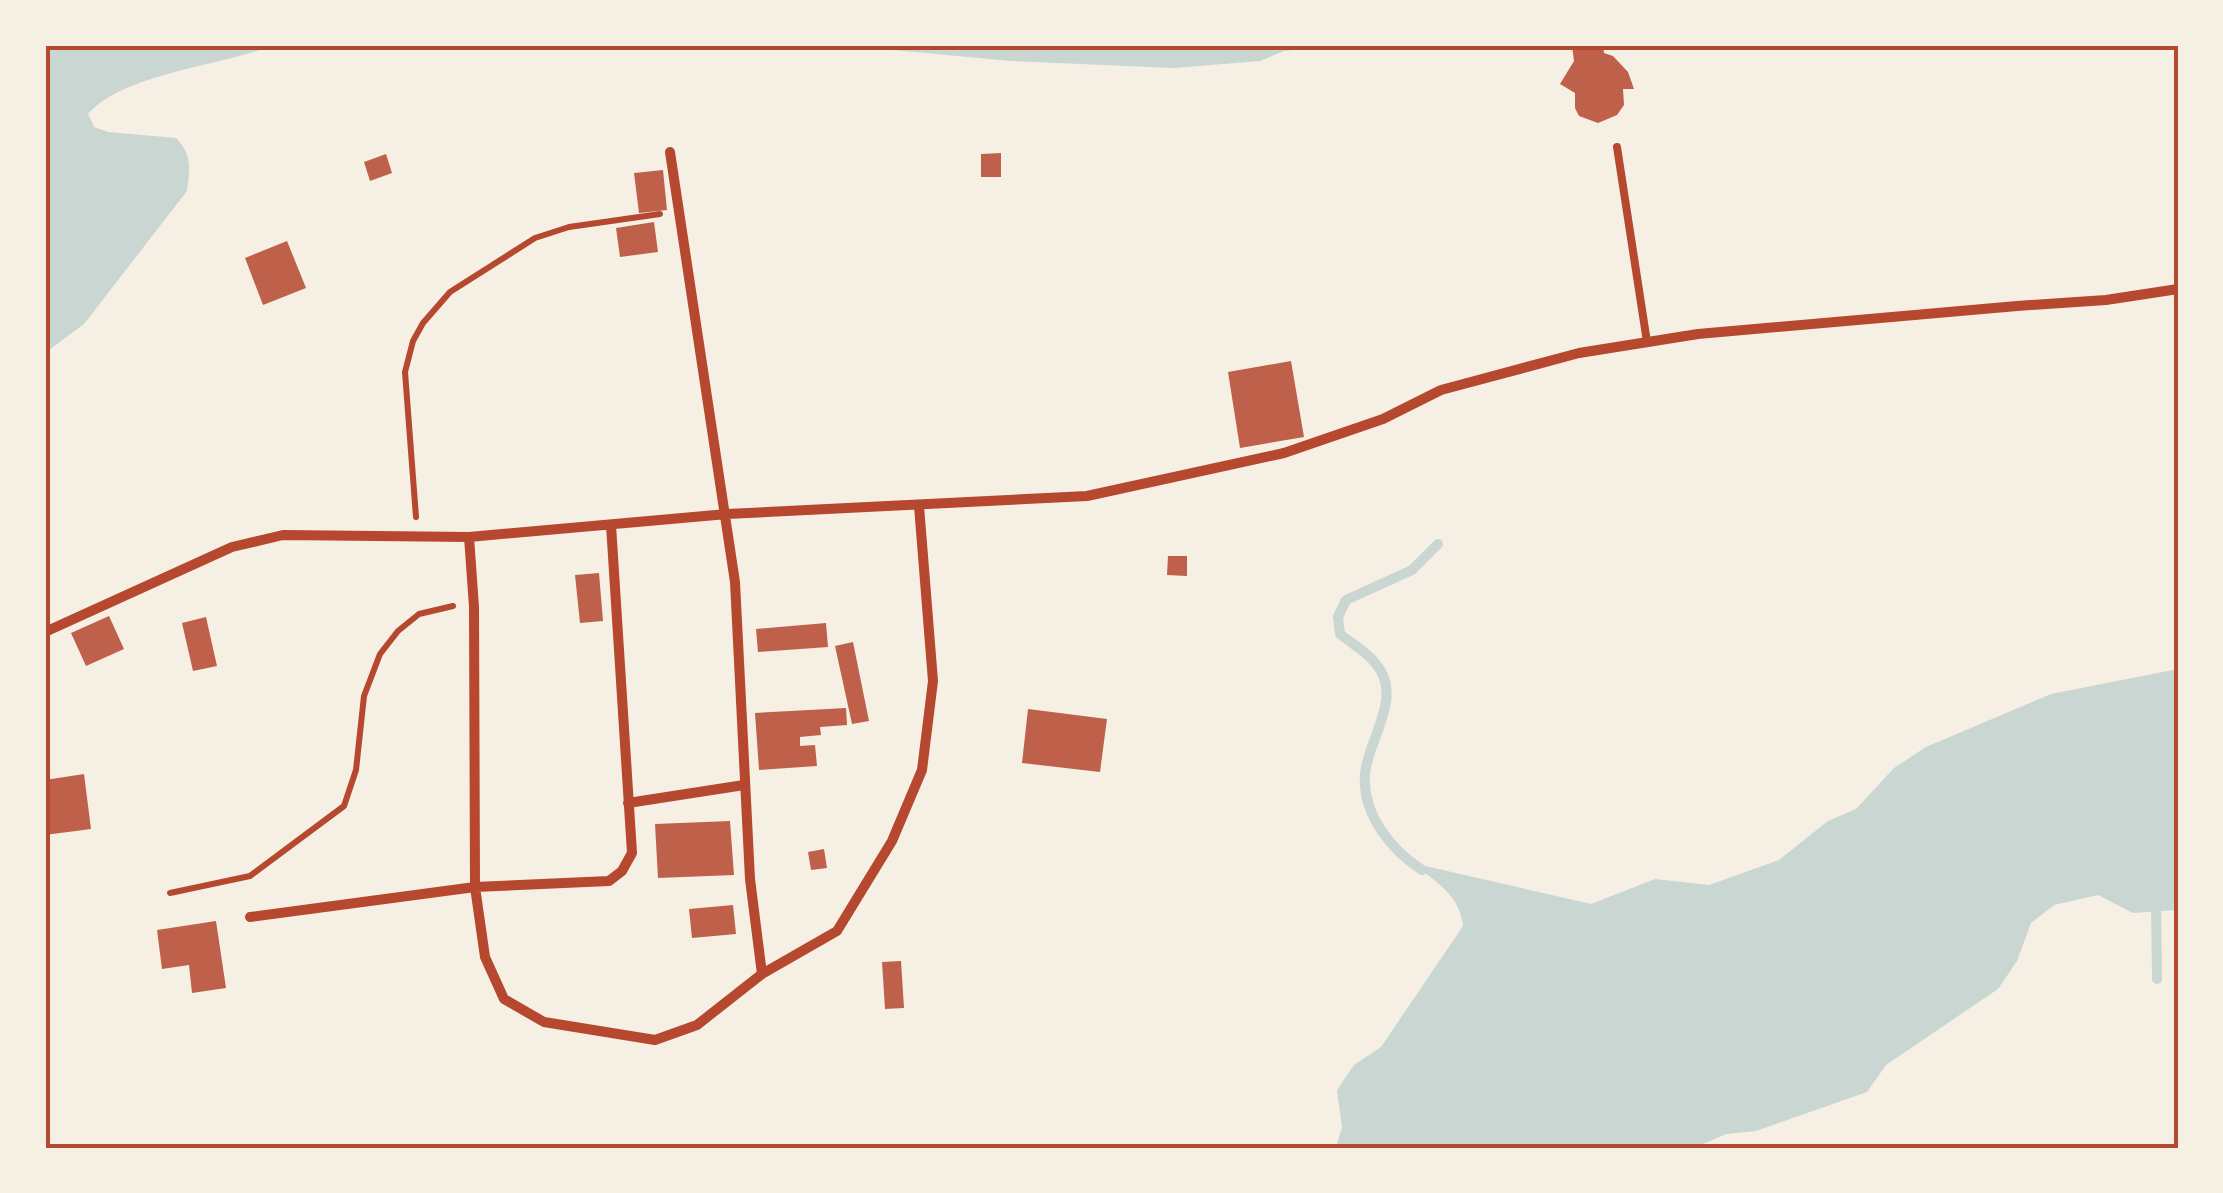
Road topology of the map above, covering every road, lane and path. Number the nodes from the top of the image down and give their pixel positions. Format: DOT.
graph roads {
  1 [pos="1618,147"];
  2 [pos="670,152"];
  3 [pos="681,210"];
  4 [pos="2178,289"];
  5 [pos="1647,342"];
  6 [pos="919,506"];
  7 [pos="726,514"];
  8 [pos="610,525"];
  9 [pos="418,535"];
  10 [pos="469,538"];
  11 [pos="474,608"];
  12 [pos="45,632"];
  13 [pos="744,784"];
  14 [pos="628,803"];
  15 [pos="475,887"];
  16 [pos="170,893"];
  17 [pos="250,917"];
  18 [pos="762,974"];
  1 -- 5 [label="lane"];
  2 -- 3 [label="street"];
  3 -- 7 [label="street"];
  3 -- 9 [label="path"];
  4 -- 5 [label="street"];
  5 -- 6 [label="street"];
  6 -- 7 [label="street"];
  6 -- 18 [label="street"];
  7 -- 8 [label="street"];
  7 -- 13 [label="street"];
  8 -- 10 [label="street"];
  8 -- 14 [label="street"];
  9 -- 10 [label="street"];
  9 -- 12 [label="street"];
  10 -- 11 [label="street"];
  11 -- 15 [label="street"];
  11 -- 16 [label="path"];
  13 -- 14 [label="street"];
  13 -- 18 [label="street"];
  14 -- 15 [label="street"];
  15 -- 17 [label="street"];
  15 -- 18 [label="street"];
}
